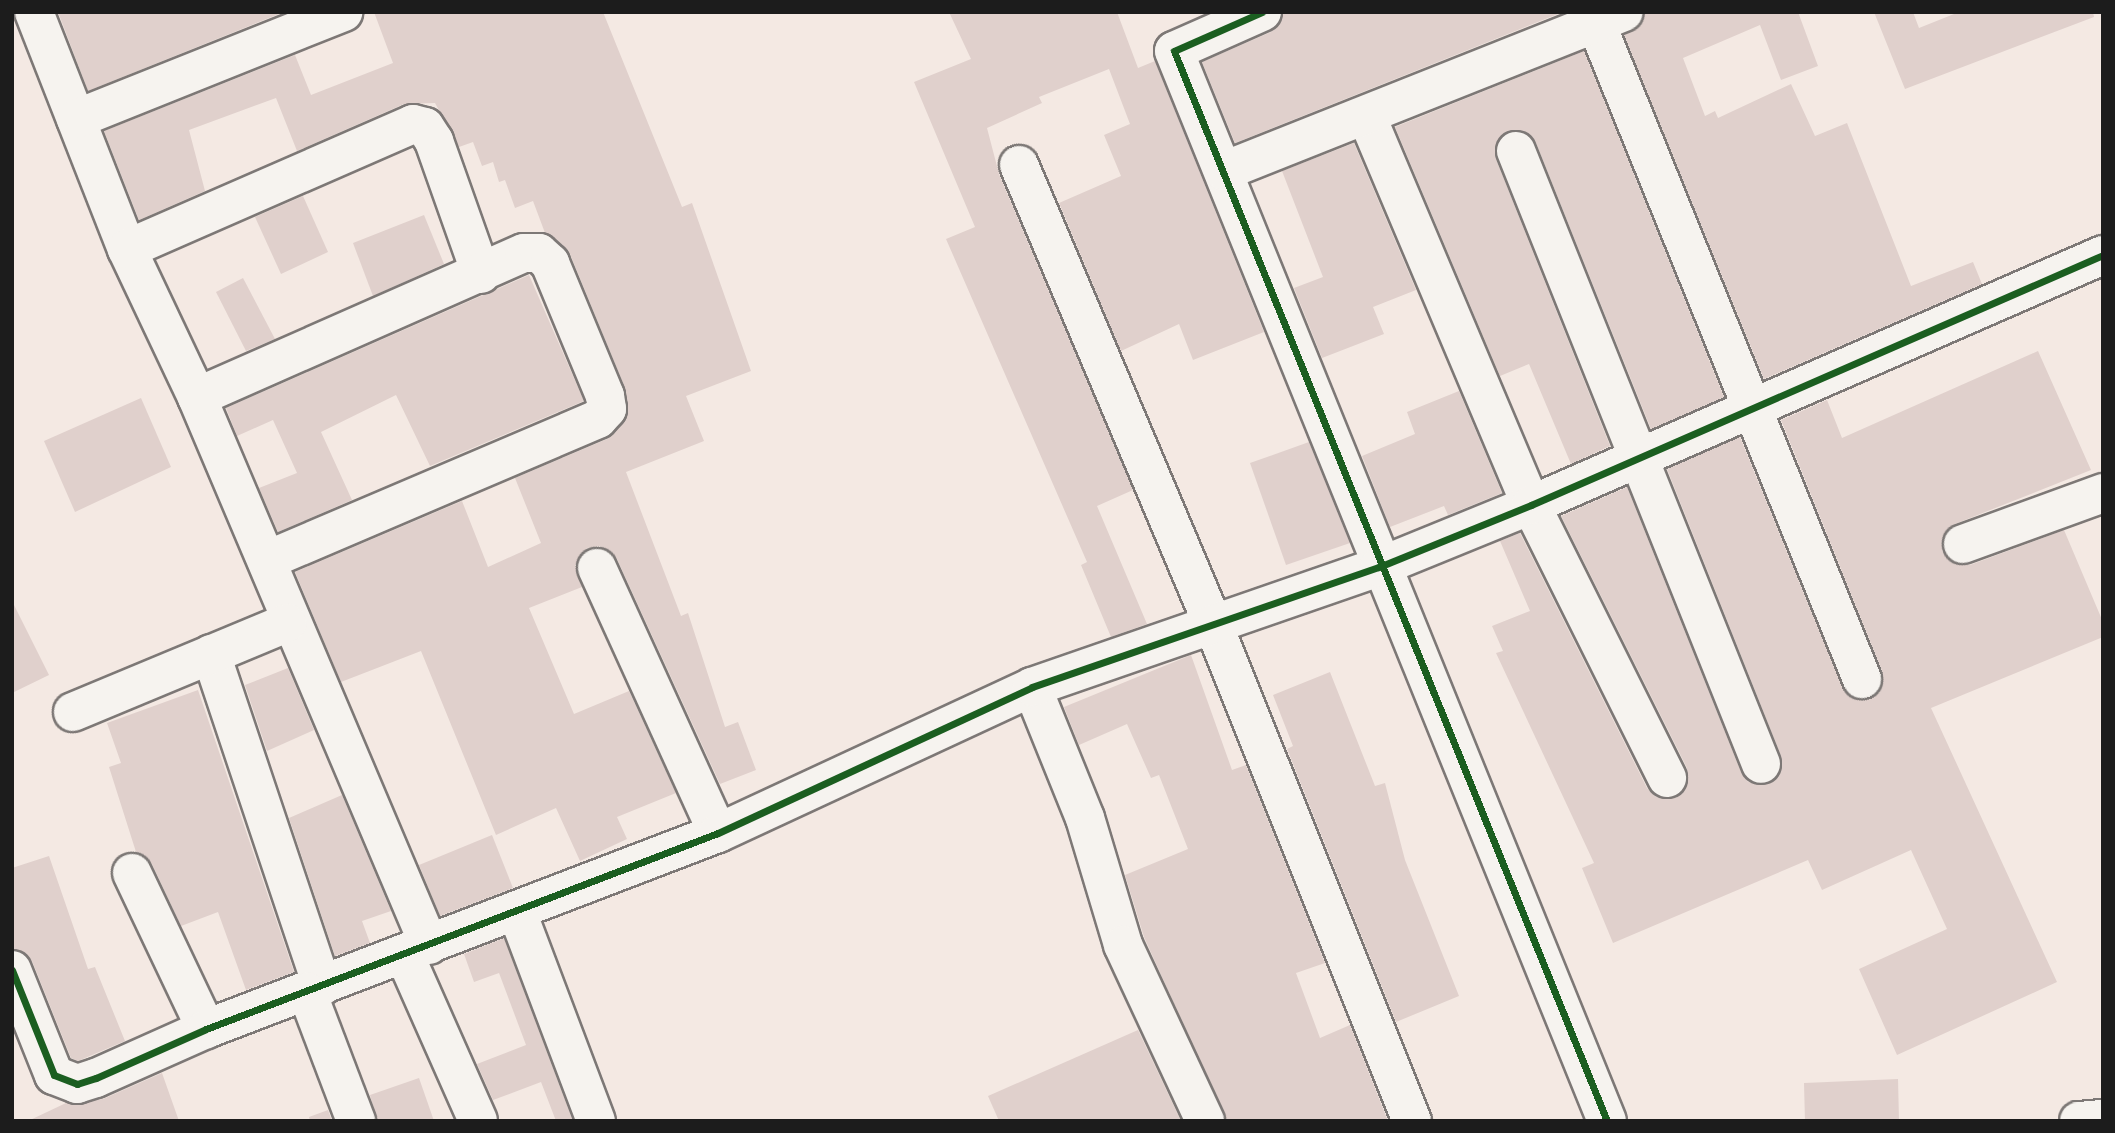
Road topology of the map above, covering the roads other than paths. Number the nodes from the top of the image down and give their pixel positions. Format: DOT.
graph roads {
  1 [pos="34,12"];
  2 [pos="343,12"];
  3 [pos="1248,15"];
  4 [pos="1609,17"];
  5 [pos="1367,117"];
  6 [pos="76,119"];
  7 [pos="1516,151"];
  8 [pos="1019,165"];
  9 [pos="1224,171"];
  10 [pos="127,249"];
  11 [pos="2103,255"];
  12 [pos="481,274"];
  13 [pos="197,397"];
  14 [pos="1755,410"];
  15 [pos="1642,458"];
  16 [pos="2103,493"];
  17 [pos="1531,505"];
  18 [pos="1963,544"];
  19 [pos="267,560"];
  20 [pos="1378,567"];
  21 [pos="597,568"];
  22 [pos="288,623"];
  23 [pos="1213,624"];
  24 [pos="211,654"];
  25 [pos="1862,680"];
  26 [pos="1032,687"];
  27 [pos="74,712"];
  28 [pos="1761,764"];
  29 [pos="1667,778"];
  30 [pos="718,833"];
  31 [pos="132,873"];
  32 [pos="517,912"];
  33 [pos="417,950"];
  34 [pos="12,970"];
  35 [pos="315,989"];
  36 [pos="206,1029"];
  37 [pos="2103,1119"];
  38 [pos="356,1121"];
  39 [pos="478,1121"];
  40 [pos="596,1121"];
  41 [pos="1205,1121"];
  42 [pos="1412,1121"];
  43 [pos="1607,1121"];
  44 [pos="2079,1121"];
  1 -- 6 [label="street"];
  2 -- 6 [label="street"];
  3 -- 9 [label="street"];
  4 -- 5 [label="street"];
  4 -- 14 [label="street"];
  5 -- 9 [label="street"];
  5 -- 17 [label="street"];
  6 -- 10 [label="street"];
  7 -- 15 [label="street"];
  8 -- 23 [label="street"];
  9 -- 20 [label="street"];
  10 -- 12 [label="street"];
  10 -- 13 [label="street"];
  11 -- 14 [label="street"];
  12 -- 13 [label="street"];
  12 -- 19 [label="street"];
  13 -- 19 [label="street"];
  14 -- 15 [label="street"];
  14 -- 25 [label="street"];
  15 -- 17 [label="street"];
  15 -- 28 [label="street"];
  16 -- 18 [label="street"];
  17 -- 20 [label="street"];
  17 -- 29 [label="street"];
  19 -- 22 [label="street"];
  20 -- 23 [label="street"];
  20 -- 43 [label="street"];
  21 -- 30 [label="street"];
  22 -- 24 [label="street"];
  22 -- 33 [label="street"];
  23 -- 26 [label="street"];
  23 -- 42 [label="street"];
  24 -- 27 [label="street"];
  24 -- 35 [label="street"];
  26 -- 30 [label="street"];
  26 -- 41 [label="street"];
  30 -- 32 [label="street"];
  31 -- 36 [label="street"];
  32 -- 33 [label="street"];
  32 -- 40 [label="street"];
  33 -- 35 [label="street"];
  33 -- 39 [label="street"];
  34 -- 36 [label="street"];
  35 -- 36 [label="street"];
  35 -- 38 [label="street"];
  37 -- 44 [label="street"];
}
